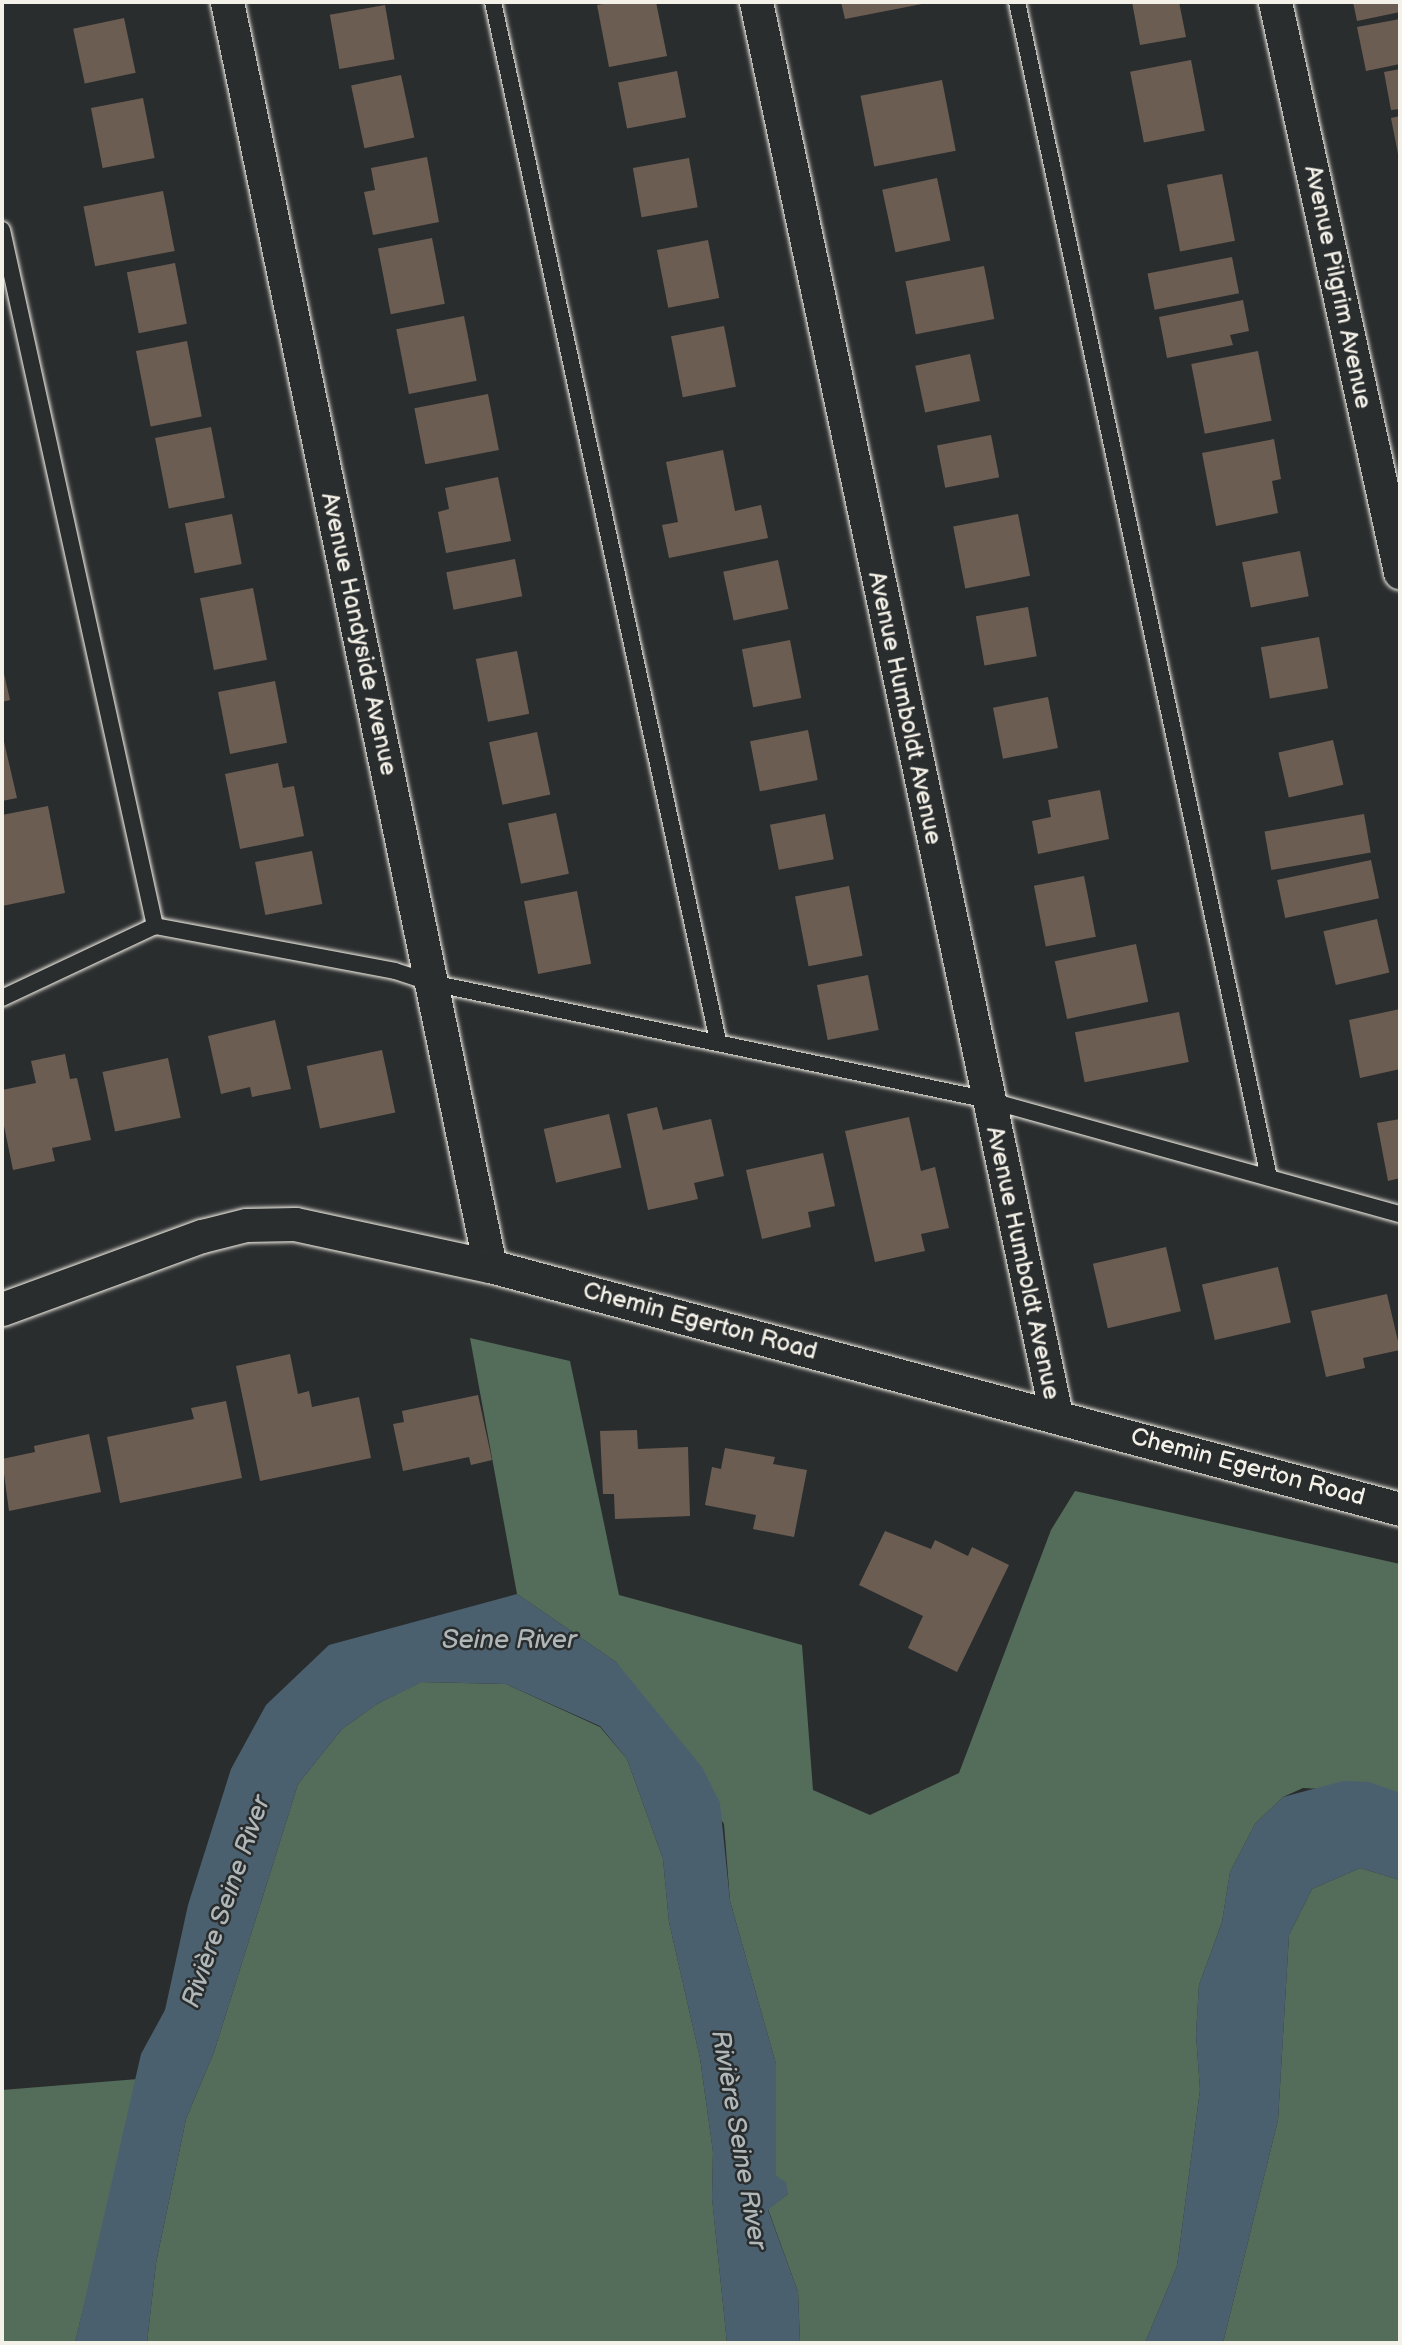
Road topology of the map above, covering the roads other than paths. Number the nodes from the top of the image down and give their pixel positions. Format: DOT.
graph roads {
  1 [pos="226,2"];
  2 [pos="493,2"];
  3 [pos="756,2"];
  4 [pos="1017,2"];
  5 [pos="1275,2"];
  6 [pos="2,230"];
  7 [pos="1400,572"];
  8 [pos="155,926"];
  9 [pos="432,983"];
  10 [pos="2,998"];
  11 [pos="718,1041"];
  12 [pos="988,1100"];
  13 [pos="1269,1177"];
  14 [pos="1400,1214"];
  15 [pos="490,1266"];
  16 [pos="2,1309"];
  17 [pos="1056,1415"];
  18 [pos="1400,1509"];
  1 -- 9 [label="street, Avenue Handyside Avenue"];
  2 -- 11 [label="lane"];
  3 -- 12 [label="street, Avenue Humboldt Avenue"];
  4 -- 13 [label="lane"];
  5 -- 7 [label="street, Avenue Pilgrim Avenue"];
  6 -- 8 [label="lane"];
  8 -- 9 [label="lane"];
  8 -- 10 [label="lane"];
  9 -- 11 [label="lane"];
  9 -- 15 [label="street, Avenue Handyside Avenue"];
  11 -- 12 [label="lane"];
  12 -- 13 [label="lane"];
  12 -- 17 [label="street, Avenue Humboldt Avenue"];
  13 -- 14 [label="lane"];
  15 -- 16 [label="street, Chemin Egerton Road"];
  15 -- 17 [label="street, Chemin Egerton Road"];
  17 -- 18 [label="street, Chemin Egerton Road"];
}
